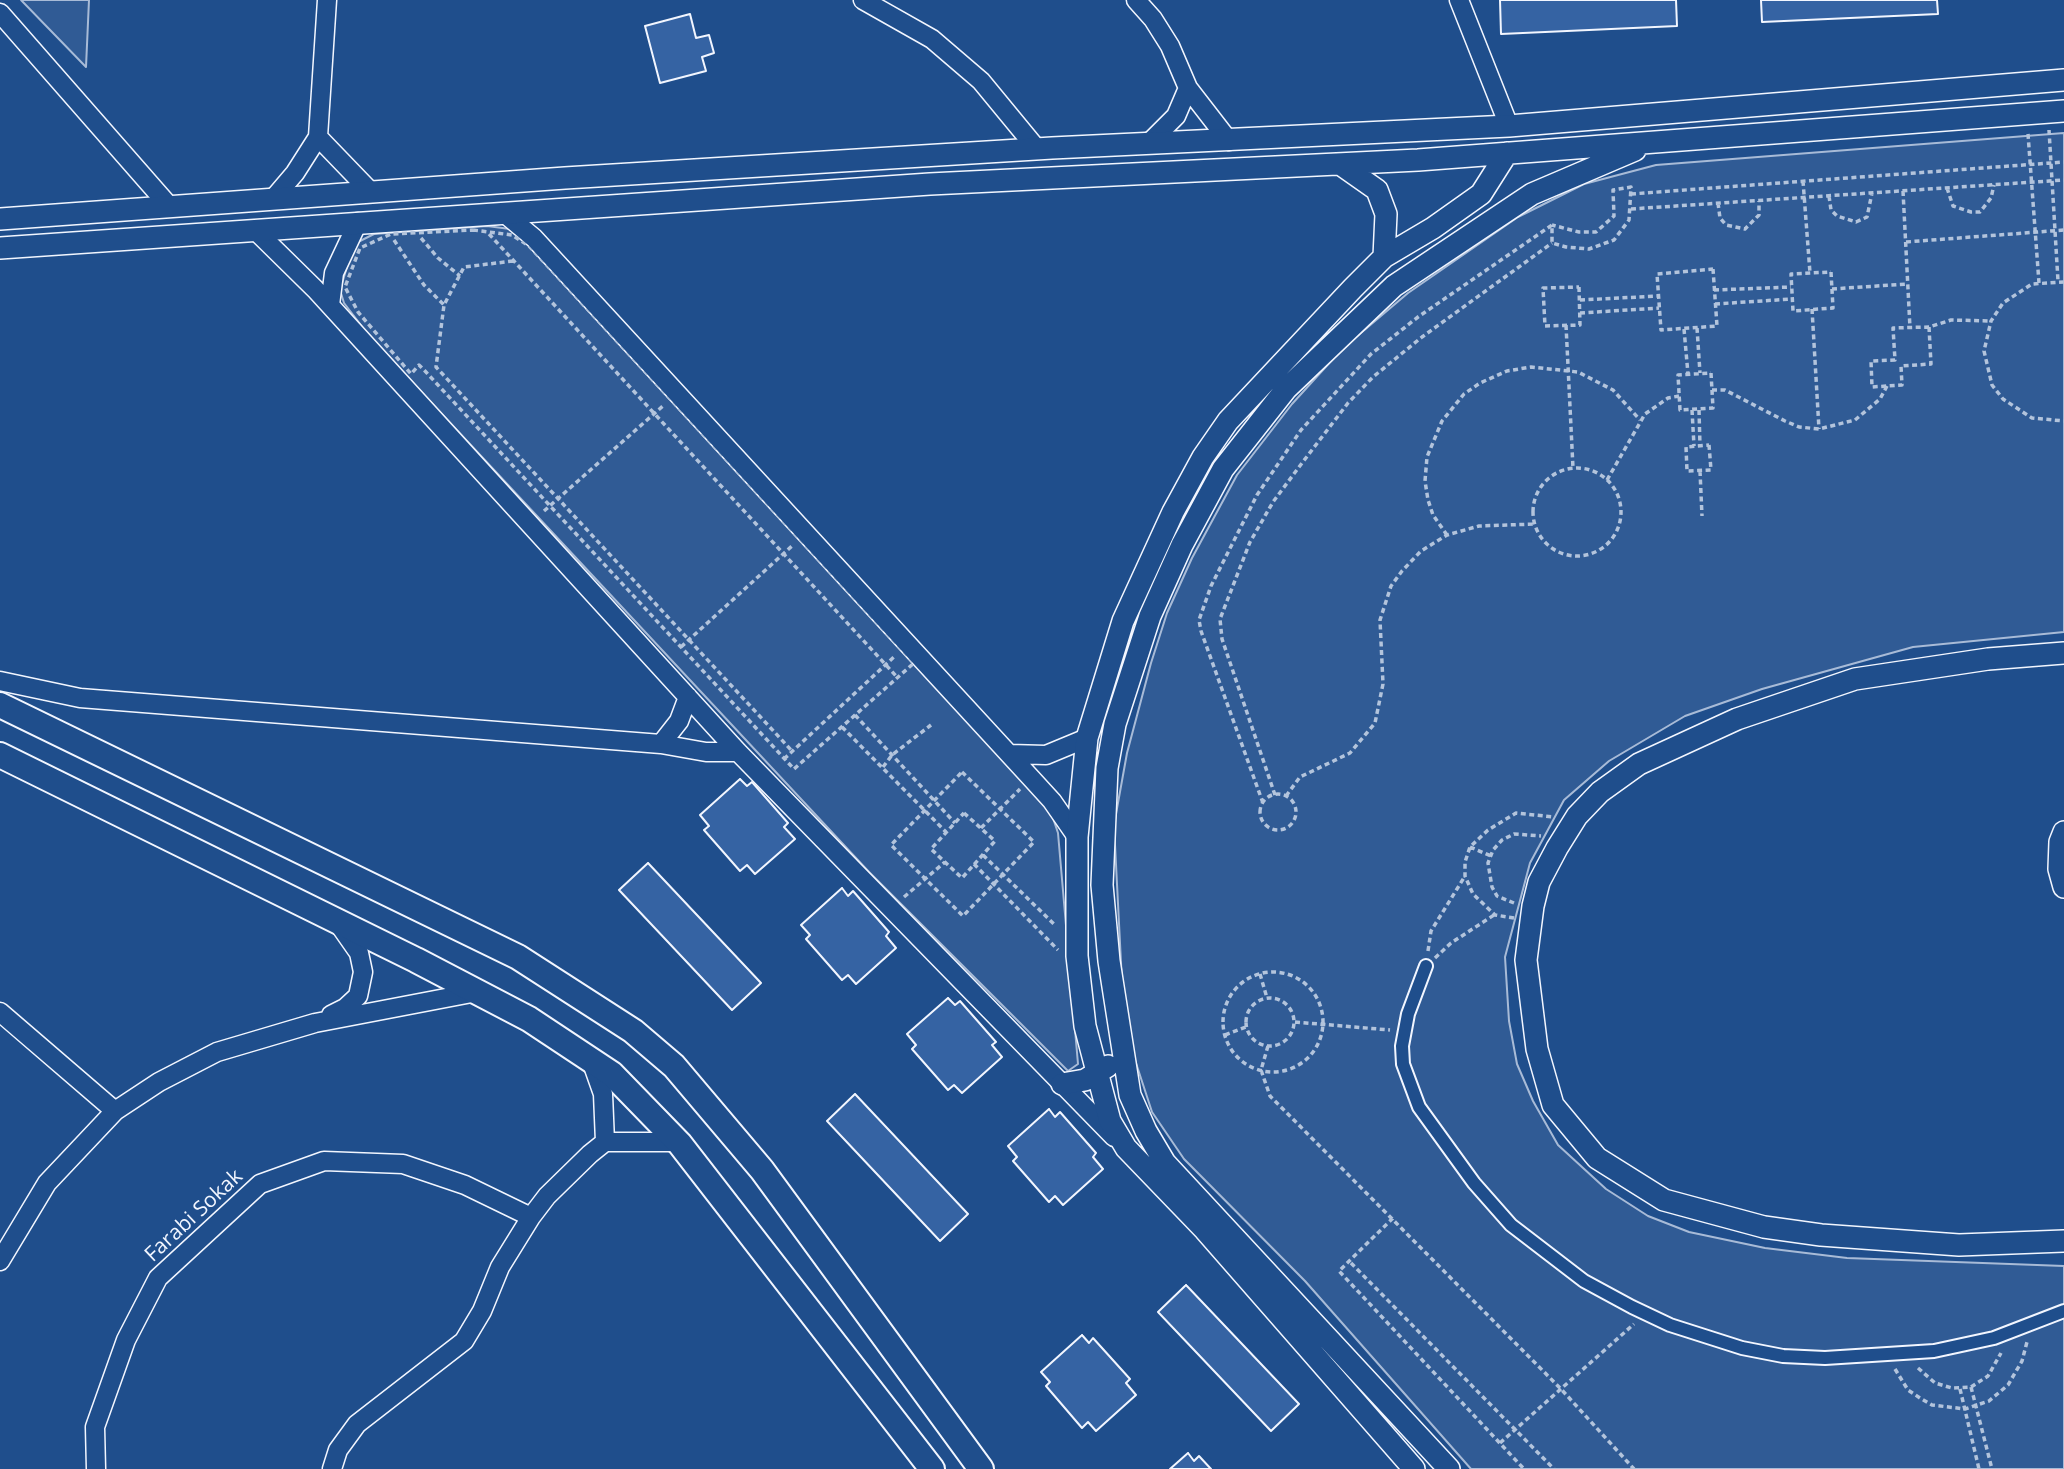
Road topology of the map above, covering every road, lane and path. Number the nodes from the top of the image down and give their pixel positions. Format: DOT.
graph roads {
  1 [pos="327,0"];
  2 [pos="863,0"];
  3 [pos="1136,0"];
  4 [pos="1459,0"];
  5 [pos="0,13"];
  6 [pos="2064,80"];
  7 [pos="1188,88"];
  8 [pos="2056,112"];
  9 [pos="2027,114"];
  10 [pos="1509,125"];
  11 [pos="318,137"];
  12 [pos="1229,141"];
  13 [pos="1653,142"];
  14 [pos="1148,144"];
  15 [pos="1037,149"];
  16 [pos="1507,153"];
  17 [pos="2064,162"];
  18 [pos="2051,163"];
  19 [pos="1340,164"];
  20 [pos="2030,165"];
  21 [pos="2064,180"];
  22 [pos="1803,181"];
  23 [pos="2052,181"];
  24 [pos="2032,182"];
  25 [pos="1994,185"];
  26 [pos="1947,188"];
  27 [pos="1903,191"];
  28 [pos="371,192"];
  29 [pos="1872,193"];
  30 [pos="1631,194"];
  31 [pos="1829,196"];
  32 [pos="1804,198"];
  33 [pos="271,200"];
  34 [pos="1759,201"];
  35 [pos="1718,203"];
  36 [pos="170,207"];
  37 [pos="1631,209"];
  38 [pos="504,213"];
  39 [pos="0,219"];
  40 [pos="358,222"];
  41 [pos="1552,225"];
  42 [pos="255,230"];
  43 [pos="2064,230"];
  44 [pos="2055,231"];
  45 [pos="487,232"];
  46 [pos="2035,232"];
  47 [pos="417,233"];
  48 [pos="391,234"];
  49 [pos="1906,242"];
  50 [pos="1552,243"];
  51 [pos="0,248"];
  52 [pos="1384,257"];
  53 [pos="513,261"];
  54 [pos="1810,273"];
  55 [pos="460,276"];
  56 [pos="2058,281"];
  57 [pos="2064,282"];
  58 [pos="2039,283"];
  59 [pos="1908,284"];
  60 [pos="1791,287"];
  61 [pos="1832,289"];
  62 [pos="1714,290"];
  63 [pos="1658,296"];
  64 [pos="1792,299"];
  65 [pos="1580,300"];
  66 [pos="444,304"];
  67 [pos="1715,304"];
  68 [pos="330,305"];
  69 [pos="1659,308"];
  70 [pos="1812,310"];
  71 [pos="1580,313"];
  72 [pos="1991,321"];
  73 [pos="1566,325"];
  74 [pos="1929,327"];
  75 [pos="1697,328"];
  76 [pos="1910,328"];
  77 [pos="1684,329"];
  78 [pos="1895,360"];
  79 [pos="1901,366"];
  80 [pos="1568,370"];
  81 [pos="1700,373"];
  82 [pos="1688,374"];
  83 [pos="1887,386"];
  84 [pos="1712,390"];
  85 [pos="1679,396"];
  86 [pos="670,399"];
  87 [pos="1699,409"];
  88 [pos="1692,410"];
  89 [pos="654,414"];
  90 [pos="1640,420"];
  91 [pos="2064,421"];
  92 [pos="1819,429"];
  93 [pos="1700,446"];
  94 [pos="1694,447"];
  95 [pos="1573,468"];
  96 [pos="1700,471"];
  97 [pos="1606,480"];
  98 [pos="558,499"];
  99 [pos="550,506"];
  100 [pos="1702,516"];
  101 [pos="530,524"];
  102 [pos="1535,524"];
  103 [pos="1447,535"];
  104 [pos="799,538"];
  105 [pos="782,554"];
  106 [pos="689,639"];
  107 [pos="681,647"];
  108 [pos="902,649"];
  109 [pos="2064,653"];
  110 [pos="884,666"];
  111 [pos="897,677"];
  112 [pos="0,681"];
  113 [pos="688,697"];
  114 [pos="0,705"];
  115 [pos="855,715"];
  116 [pos="931,724"];
  117 [pos="842,726"];
  118 [pos="1087,738"];
  119 [pos="661,744"];
  120 [pos="792,751"];
  121 [pos="738,752"];
  122 [pos="1009,754"];
  123 [pos="0,755"];
  124 [pos="892,755"];
  125 [pos="784,759"];
  126 [pos="883,767"];
  127 [pos="1031,778"];
  128 [pos="1275,795"];
  129 [pos="1286,796"];
  130 [pos="934,801"];
  131 [pos="1263,803"];
  132 [pos="1000,809"];
  133 [pos="925,810"];
  134 [pos="955,823"];
  135 [pos="981,828"];
  136 [pos="946,832"];
  137 [pos="2064,832"];
  138 [pos="1565,835"];
  139 [pos="1077,837"];
  140 [pos="1471,847"];
  141 [pos="983,855"];
  142 [pos="1491,856"];
  143 [pos="945,862"];
  144 [pos="974,864"];
  145 [pos="1003,875"];
  146 [pos="1465,876"];
  147 [pos="925,879"];
  148 [pos="994,884"];
  149 [pos="2064,887"];
  150 [pos="889,909"];
  151 [pos="1531,913"];
  152 [pos="1495,915"];
  153 [pos="338,923"];
  154 [pos="1076,944"];
  155 [pos="1426,966"];
  156 [pos="1079,971"];
  157 [pos="1259,974"];
  158 [pos="477,992"];
  159 [pos="1267,998"];
  160 [pos="0,1012"];
  161 [pos="1295,1022"];
  162 [pos="315,1023"];
  163 [pos="1322,1025"];
  164 [pos="1246,1027"];
  165 [pos="1404,1031"];
  166 [pos="1225,1035"];
  167 [pos="1268,1046"];
  168 [pos="1125,1056"];
  169 [pos="591,1060"];
  170 [pos="1261,1070"];
  171 [pos="1099,1072"];
  172 [pos="1062,1084"];
  173 [pos="115,1111"];
  174 [pos="605,1142"];
  175 [pos="678,1142"];
  176 [pos="1126,1148"];
  177 [pos="531,1217"];
  178 [pos="1393,1218"];
  179 [pos="2063,1242"];
  180 [pos="0,1261"];
  181 [pos="1351,1263"];
  182 [pos="2064,1311"];
  183 [pos="1646,1314"];
  184 [pos="2029,1326"];
  185 [pos="2004,1334"];
  186 [pos="1910,1354"];
  187 [pos="1891,1356"];
  188 [pos="1971,1387"];
  189 [pos="1561,1389"];
  190 [pos="1960,1389"];
  191 [pos="1976,1406"];
  192 [pos="1965,1409"];
  193 [pos="1516,1428"];
  194 [pos="1500,1443"];
  195 [pos="96,1469"];
  196 [pos="332,1469"];
  197 [pos="932,1469"];
  198 [pos="981,1469"];
  199 [pos="1414,1469"];
  200 [pos="1449,1469"];
  201 [pos="1524,1469"];
  202 [pos="1553,1469"];
  203 [pos="1634,1469"];
  204 [pos="1979,1469"];
  205 [pos="1992,1469"];
  1 -- 11 [label="street"];
  2 -- 15 [label="street"];
  3 -- 7 [label="street"];
  4 -- 10 [label="street"];
  5 -- 36 [label="street"];
  6 -- 10 [label="street"];
  7 -- 12 [label="street"];
  7 -- 14 [label="street"];
  8 -- 9 [label="street"];
  8 -- 18 [label="path"];
  9 -- 13 [label="street"];
  9 -- 20 [label="path"];
  10 -- 12 [label="street"];
  11 -- 28 [label="street"];
  11 -- 33 [label="street"];
  12 -- 14 [label="street"];
  13 -- 16 [label="street"];
  13 -- 168 [label="street"];
  14 -- 15 [label="street"];
  15 -- 28 [label="street"];
  16 -- 19 [label="street"];
  16 -- 52 [label="street"];
  17 -- 18 [label="path"];
  18 -- 20 [label="path"];
  18 -- 23 [label="path"];
  19 -- 38 [label="street"];
  19 -- 52 [label="street"];
  20 -- 22 [label="path"];
  20 -- 24 [label="path"];
  21 -- 23 [label="path"];
  22 -- 30 [label="path"];
  22 -- 32 [label="path"];
  23 -- 24 [label="path"];
  23 -- 44 [label="path"];
  24 -- 25 [label="path"];
  24 -- 46 [label="path"];
  25 -- 26 [label="path"];
  25 -- 26 [label="path"];
  26 -- 27 [label="path"];
  27 -- 29 [label="path"];
  27 -- 49 [label="path"];
  28 -- 33 [label="street"];
  29 -- 31 [label="path"];
  29 -- 31 [label="path"];
  30 -- 37 [label="path"];
  30 -- 41 [label="path"];
  31 -- 32 [label="path"];
  32 -- 34 [label="path"];
  32 -- 54 [label="path"];
  33 -- 36 [label="street"];
  34 -- 35 [label="path"];
  34 -- 35 [label="path"];
  35 -- 37 [label="path"];
  36 -- 39 [label="street"];
  37 -- 50 [label="path"];
  38 -- 40 [label="street"];
  38 -- 122 [label="street"];
  40 -- 42 [label="street"];
  40 -- 68 [label="street"];
  41 -- 50 [label="path"];
  41 -- 131 [label="path"];
  42 -- 51 [label="street"];
  42 -- 68 [label="street"];
  43 -- 44 [label="path"];
  44 -- 46 [label="path"];
  44 -- 56 [label="path"];
  45 -- 47 [label="path"];
  45 -- 53 [label="path"];
  45 -- 86 [label="path"];
  46 -- 49 [label="path"];
  46 -- 58 [label="path"];
  47 -- 48 [label="path"];
  47 -- 55 [label="path"];
  48 -- 66 [label="path"];
  48 -- 99 [label="path"];
  49 -- 59 [label="path"];
  50 -- 128 [label="path"];
  52 -- 118 [label="street"];
  53 -- 55 [label="path"];
  53 -- 89 [label="path"];
  54 -- 60 [label="path"];
  54 -- 61 [label="path"];
  55 -- 66 [label="path"];
  56 -- 57 [label="path"];
  56 -- 58 [label="path"];
  58 -- 72 [label="path"];
  59 -- 61 [label="path"];
  59 -- 76 [label="path"];
  60 -- 62 [label="path"];
  60 -- 64 [label="path"];
  61 -- 70 [label="path"];
  62 -- 63 [label="path"];
  62 -- 67 [label="path"];
  63 -- 65 [label="path"];
  63 -- 69 [label="path"];
  64 -- 67 [label="path"];
  64 -- 70 [label="path"];
  65 -- 71 [label="path"];
  65 -- 73 [label="path"];
  66 -- 98 [label="path"];
  67 -- 75 [label="path"];
  68 -- 101 [label="street"];
  69 -- 71 [label="path"];
  69 -- 77 [label="path"];
  70 -- 92 [label="path"];
  71 -- 73 [label="path"];
  72 -- 74 [label="path"];
  72 -- 91 [label="path"];
  73 -- 80 [label="path"];
  74 -- 76 [label="path"];
  74 -- 79 [label="path"];
  75 -- 77 [label="path"];
  75 -- 81 [label="path"];
  76 -- 78 [label="path"];
  77 -- 82 [label="path"];
  78 -- 79 [label="path"];
  78 -- 83 [label="path"];
  79 -- 83 [label="path"];
  80 -- 90 [label="path"];
  80 -- 95 [label="path"];
  80 -- 103 [label="path"];
  81 -- 82 [label="path"];
  81 -- 84 [label="path"];
  82 -- 85 [label="path"];
  83 -- 92 [label="path"];
  84 -- 87 [label="path"];
  84 -- 92 [label="path"];
  85 -- 88 [label="path"];
  85 -- 90 [label="path"];
  86 -- 89 [label="path"];
  86 -- 104 [label="path"];
  87 -- 88 [label="path"];
  87 -- 93 [label="path"];
  88 -- 94 [label="path"];
  89 -- 98 [label="path"];
  89 -- 105 [label="path"];
  90 -- 97 [label="path"];
  93 -- 94 [label="path"];
  93 -- 96 [label="path"];
  94 -- 96 [label="path"];
  95 -- 97 [label="path"];
  95 -- 102 [label="path"];
  96 -- 100 [label="path"];
  97 -- 102 [label="path"];
  98 -- 99 [label="path"];
  98 -- 106 [label="path"];
  99 -- 101 [label="path"];
  99 -- 107 [label="path"];
  101 -- 113 [label="street"];
  102 -- 103 [label="path"];
  103 -- 129 [label="path"];
  104 -- 105 [label="path"];
  104 -- 108 [label="path"];
  105 -- 106 [label="path"];
  105 -- 110 [label="path"];
  106 -- 107 [label="path"];
  106 -- 120 [label="path"];
  107 -- 125 [label="path"];
  108 -- 110 [label="path"];
  108 -- 111 [label="path"];
  109 -- 138 [label="street"];
  110 -- 111 [label="path"];
  110 -- 120 [label="path"];
  111 -- 115 [label="path"];
  112 -- 119 [label="street"];
  113 -- 119 [label="street"];
  113 -- 121 [label="street"];
  114 -- 198 [label="main road"];
  115 -- 117 [label="path"];
  115 -- 124 [label="path"];
  116 -- 124 [label="path"];
  117 -- 125 [label="path"];
  117 -- 126 [label="path"];
  118 -- 122 [label="street"];
  118 -- 139 [label="street"];
  119 -- 121 [label="street"];
  120 -- 125 [label="path"];
  121 -- 150 [label="street"];
  122 -- 127 [label="street"];
  123 -- 153 [label="main road"];
  124 -- 126 [label="path"];
  124 -- 130 [label="path"];
  126 -- 133 [label="path"];
  127 -- 132 [label="path"];
  127 -- 139 [label="street"];
  128 -- 129 [label="path"];
  128 -- 131 [label="path"];
  129 -- 131 [label="path"];
  130 -- 132 [label="path"];
  130 -- 133 [label="path"];
  130 -- 134 [label="path"];
  132 -- 135 [label="path"];
  132 -- 145 [label="path"];
  133 -- 136 [label="path"];
  133 -- 147 [label="path"];
  134 -- 135 [label="path"];
  134 -- 136 [label="path"];
  135 -- 141 [label="path"];
  136 -- 143 [label="path"];
  137 -- 149 [label="street"];
  138 -- 140 [label="path"];
  138 -- 142 [label="path"];
  138 -- 151 [label="street"];
  139 -- 154 [label="street"];
  140 -- 142 [label="path"];
  140 -- 146 [label="path"];
  141 -- 144 [label="path"];
  141 -- 145 [label="path"];
  142 -- 151 [label="path"];
  143 -- 144 [label="path"];
  143 -- 147 [label="path"];
  144 -- 148 [label="path"];
  145 -- 148 [label="path"];
  145 -- 154 [label="path"];
  146 -- 152 [label="path"];
  146 -- 155 [label="path"];
  147 -- 148 [label="path"];
  147 -- 150 [label="path"];
  148 -- 156 [label="path"];
  150 -- 172 [label="street"];
  151 -- 152 [label="path"];
  151 -- 179 [label="street"];
  152 -- 155 [label="path"];
  153 -- 158 [label="main road"];
  153 -- 162 [label="street"];
  154 -- 156 [label="street"];
  155 -- 165 [label="street"];
  156 -- 171 [label="street"];
  157 -- 159 [label="path"];
  157 -- 163 [label="path"];
  157 -- 166 [label="path"];
  158 -- 162 [label="street"];
  158 -- 169 [label="main road"];
  159 -- 161 [label="path"];
  159 -- 164 [label="path"];
  160 -- 173 [label="street"];
  161 -- 163 [label="path"];
  161 -- 167 [label="path"];
  162 -- 173 [label="street"];
  163 -- 165 [label="path"];
  163 -- 170 [label="path"];
  164 -- 166 [label="path"];
  164 -- 167 [label="path"];
  165 -- 183 [label="street"];
  166 -- 170 [label="path"];
  167 -- 170 [label="path"];
  168 -- 171 [label="street"];
  168 -- 200 [label="street"];
  169 -- 174 [label="street"];
  169 -- 175 [label="main road"];
  170 -- 178 [label="path"];
  171 -- 172 [label="street"];
  171 -- 176 [label="street"];
  172 -- 176 [label="street"];
  173 -- 180 [label="street"];
  174 -- 175 [label="street"];
  174 -- 177 [label="street"];
  175 -- 197 [label="main road"];
  176 -- 199 [label="street"];
  177 -- 195 [label="street, Farabi Sokak"];
  177 -- 196 [label="street"];
  178 -- 181 [label="path"];
  178 -- 189 [label="path"];
  181 -- 193 [label="path"];
  181 -- 194 [label="path"];
  182 -- 184 [label="street"];
  183 -- 187 [label="street"];
  183 -- 189 [label="path"];
  184 -- 185 [label="street"];
  184 -- 191 [label="path"];
  185 -- 186 [label="street"];
  185 -- 188 [label="path"];
  186 -- 187 [label="street"];
  186 -- 190 [label="path"];
  187 -- 192 [label="path"];
  188 -- 190 [label="path"];
  188 -- 191 [label="path"];
  189 -- 193 [label="path"];
  189 -- 203 [label="path"];
  190 -- 192 [label="path"];
  191 -- 192 [label="path"];
  191 -- 205 [label="path"];
  192 -- 204 [label="path"];
  193 -- 194 [label="path"];
  193 -- 202 [label="path"];
  194 -- 201 [label="path"];
}
